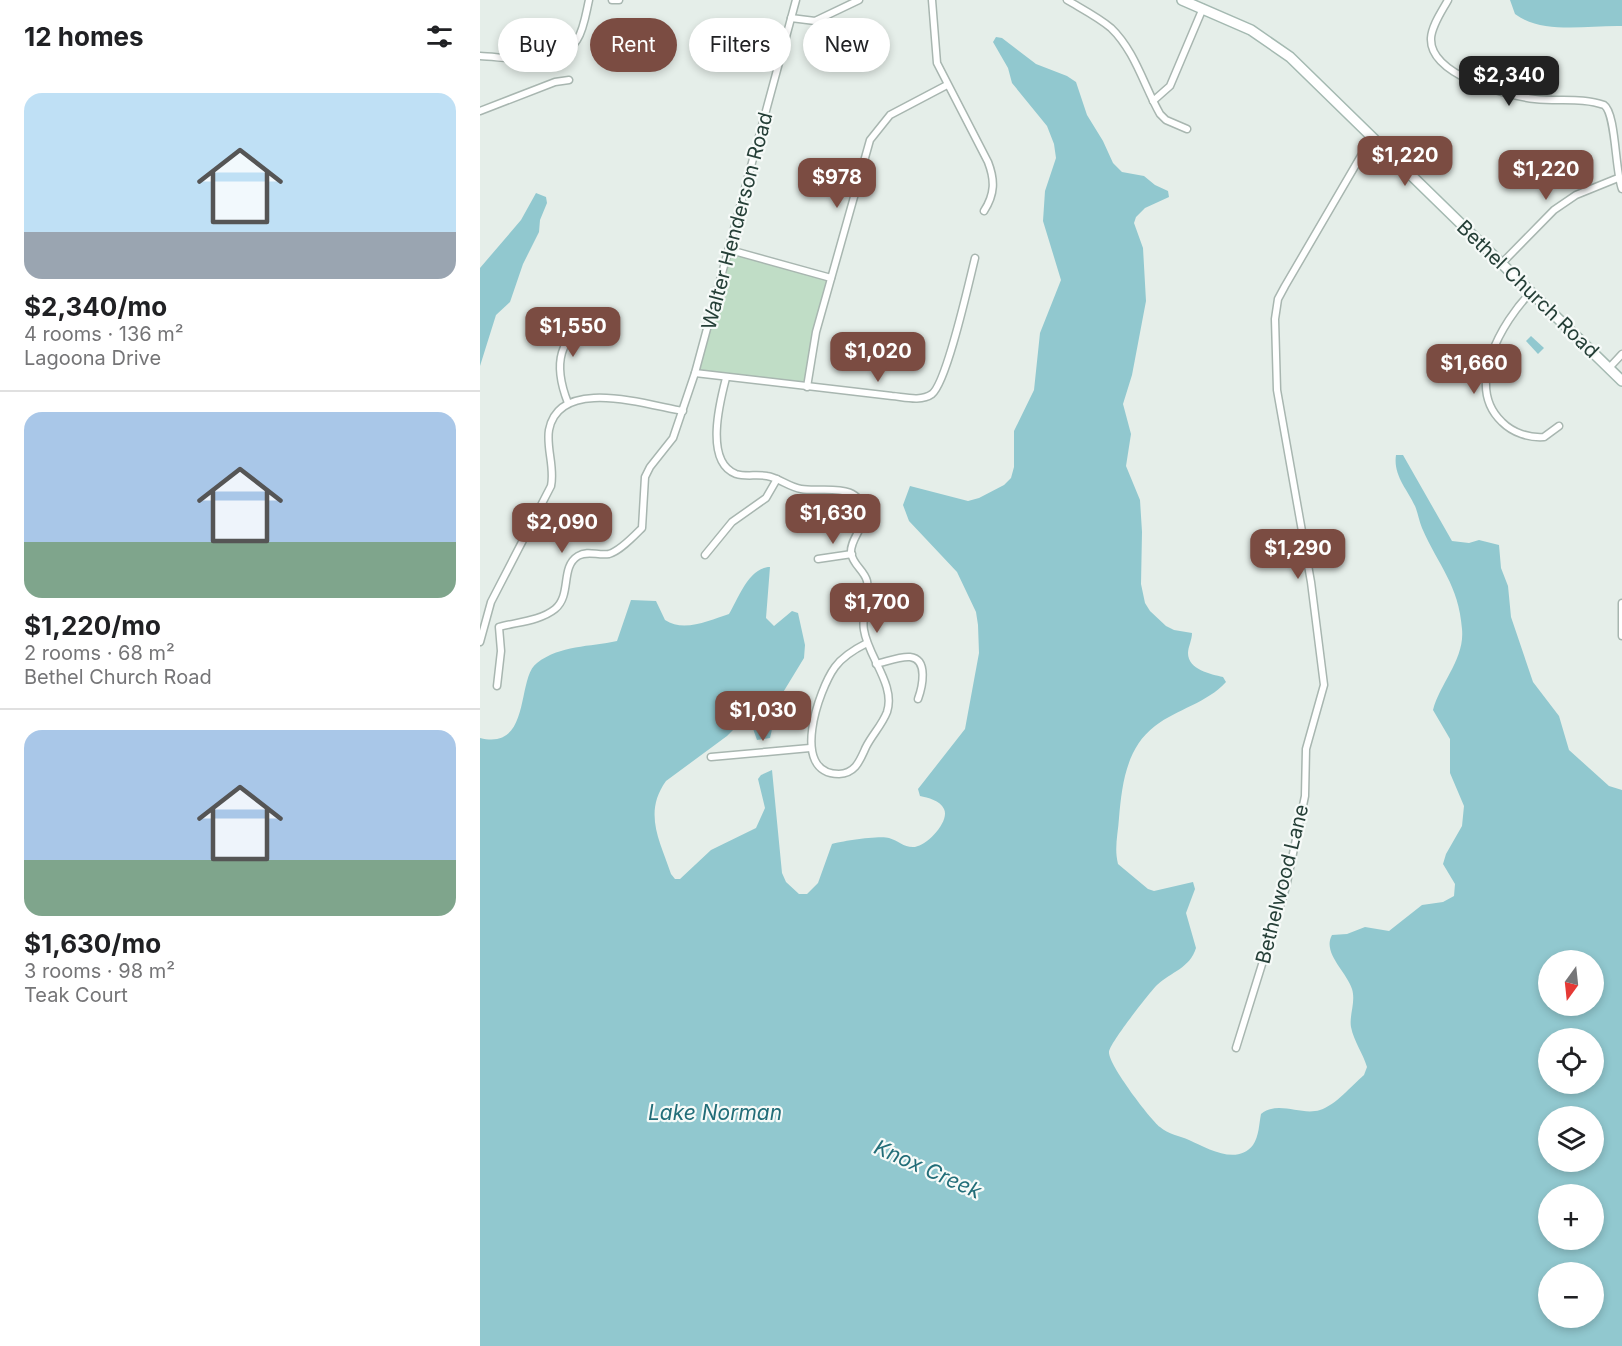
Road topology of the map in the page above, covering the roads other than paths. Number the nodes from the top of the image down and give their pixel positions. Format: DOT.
graph roads {
  1 [pos="589,0"];
  2 [pos="612,0"];
  3 [pos="619,0"];
  4 [pos="796,0"];
  5 [pos="859,0"];
  6 [pos="932,0"];
  7 [pos="1067,0"];
  8 [pos="1182,0"];
  9 [pos="1448,0"];
  10 [pos="1203,8"];
  11 [pos="791,18"];
  12 [pos="480,56"];
  13 [pos="777,72"];
  14 [pos="569,80"];
  15 [pos="947,85"];
  16 [pos="1153,101"];
  17 [pos="480,111"];
  18 [pos="1186,129"];
  19 [pos="1372,137"];
  20 [pos="1618,178"];
  21 [pos="1622,189"];
  22 [pos="984,211"];
  23 [pos="730,250"];
  24 [pos="975,258"];
  25 [pos="1502,263"];
  26 [pos="831,279"];
  27 [pos="1531,292"];
  28 [pos="598,318"];
  29 [pos="1622,354"];
  30 [pos="1609,368"];
  31 [pos="695,374"];
  32 [pos="726,378"];
  33 [pos="1622,381"];
  34 [pos="807,387"];
  35 [pos="568,403"];
  36 [pos="683,411"];
  37 [pos="1559,426"];
  38 [pos="777,479"];
  39 [pos="852,554"];
  40 [pos="705,555"];
  41 [pos="818,559"];
  42 [pos="866,596"];
  43 [pos="1622,603"];
  44 [pos="897,608"];
  45 [pos="1622,636"];
  46 [pos="480,642"];
  47 [pos="867,644"];
  48 [pos="876,664"];
  49 [pos="497,687"];
  50 [pos="918,699"];
  51 [pos="810,748"];
  52 [pos="711,757"];
  53 [pos="1236,1048"];
  1 -- 12 [label="street"];
  2 -- 3 [label="street"];
  4 -- 11 [label="street, Walter Henderson Road"];
  5 -- 11 [label="street"];
  6 -- 15 [label="street"];
  7 -- 16 [label="street"];
  8 -- 10 [label="street, Bethel Church Road"];
  9 -- 20 [label="street"];
  10 -- 16 [label="street"];
  10 -- 19 [label="street, Bethel Church Road"];
  13 -- 23 [label="street, Walter Henderson Road"];
  14 -- 17 [label="street"];
  15 -- 22 [label="street"];
  15 -- 26 [label="street"];
  16 -- 18 [label="street"];
  19 -- 25 [label="street, Bethel Church Road"];
  19 -- 53 [label="street, Bethelwood Lane"];
  20 -- 21 [label="street"];
  20 -- 25 [label="street"];
  23 -- 26 [label="street"];
  23 -- 31 [label="street, Walter Henderson Road"];
  24 -- 34 [label="street"];
  25 -- 27 [label="street, Bethel Church Road"];
  26 -- 34 [label="street"];
  27 -- 30 [label="street, Bethel Church Road"];
  27 -- 37 [label="street"];
  28 -- 35 [label="street"];
  29 -- 30 [label="street"];
  30 -- 33 [label="street, Bethel Church Road"];
  31 -- 32 [label="street"];
  31 -- 36 [label="street, Walter Henderson Road"];
  32 -- 34 [label="street"];
  32 -- 38 [label="street"];
  35 -- 36 [label="street"];
  35 -- 46 [label="street"];
  36 -- 49 [label="street, Walter Henderson Road"];
  38 -- 39 [label="street"];
  38 -- 40 [label="street"];
  39 -- 41 [label="street"];
  39 -- 42 [label="street"];
  42 -- 44 [label="street"];
  42 -- 47 [label="street"];
  43 -- 45 [label="street"];
  47 -- 48 [label="street"];
  47 -- 51 [label="street"];
  48 -- 50 [label="street"];
  48 -- 51 [label="street"];
  51 -- 52 [label="street"];
}
